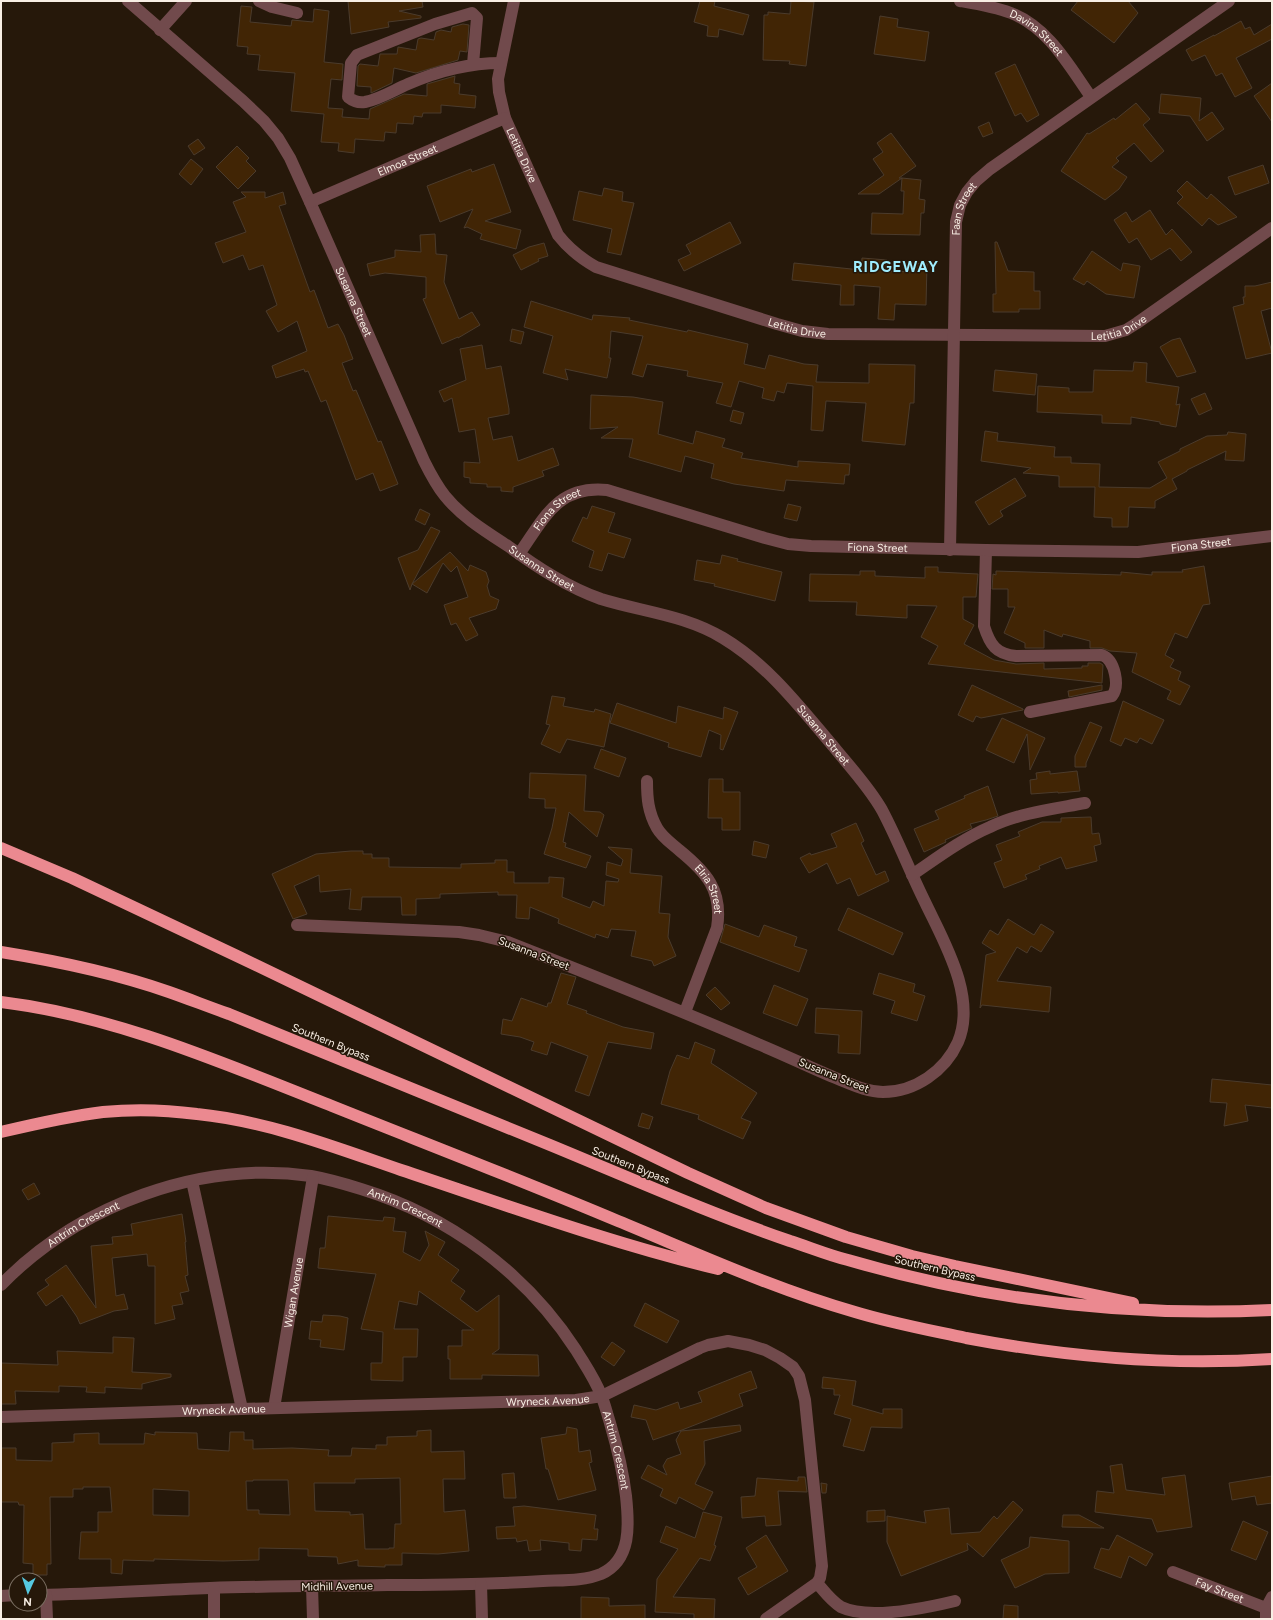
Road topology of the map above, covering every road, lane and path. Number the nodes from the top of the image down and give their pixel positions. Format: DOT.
graph roads {
  1 [pos="128,1"];
  2 [pos="186,1"];
  3 [pos="259,1"];
  4 [pos="514,1"];
  5 [pos="960,1"];
  6 [pos="1229,1"];
  7 [pos="297,12"];
  8 [pos="160,30"];
  9 [pos="501,63"];
  10 [pos="473,64"];
  11 [pos="1092,97"];
  12 [pos="505,118"];
  13 [pos="310,202"];
  14 [pos="1272,228"];
  15 [pos="954,335"];
  16 [pos="1272,536"];
  17 [pos="950,550"];
  18 [pos="986,550"];
  19 [pos="519,554"];
  20 [pos="1030,712"];
  21 [pos="647,780"];
  22 [pos="1085,803"];
  23 [pos="1,848"];
  24 [pos="912,875"];
  25 [pos="297,926"];
  26 [pos="1,952"];
  27 [pos="1,1002"];
  28 [pos="685,1012"];
  29 [pos="1,1132"];
  30 [pos="313,1177"];
  31 [pos="192,1181"];
  32 [pos="754,1277"];
  33 [pos="1,1285"];
  34 [pos="1272,1310"];
  35 [pos="1174,1311"];
  36 [pos="1272,1359"];
  37 [pos="602,1396"];
  38 [pos="274,1408"];
  39 [pos="242,1409"];
  40 [pos="1,1417"];
  41 [pos="624,1552"];
  42 [pos="1173,1572"];
  43 [pos="817,1583"];
  44 [pos="481,1584"];
  45 [pos="312,1586"];
  46 [pos="214,1588"];
  47 [pos="48,1595"];
  48 [pos="1272,1597"];
  49 [pos="955,1601"];
  50 [pos="1266,1614"];
  51 [pos="214,1619"];
  52 [pos="313,1619"];
  53 [pos="482,1619"];
  54 [pos="766,1619"];
  1 -- 8 [label="street, Susanna Street"];
  2 -- 8 [label="street"];
  3 -- 7 [label="street"];
  4 -- 9 [label="street, Letitia Drive"];
  5 -- 11 [label="street, Davina Street"];
  6 -- 11 [label="street, Faan Street"];
  8 -- 13 [label="street, Susanna Street"];
  9 -- 10 [label="street"];
  9 -- 12 [label="street, Letitia Drive"];
  10 -- 10 [label="street"];
  11 -- 15 [label="street, Faan Street"];
  12 -- 13 [label="street, Elmoa Street"];
  12 -- 15 [label="street, Letitia Drive"];
  13 -- 19 [label="street, Susanna Street"];
  14 -- 15 [label="street, Letitia Drive"];
  15 -- 17 [label="street, Faan Street"];
  16 -- 18 [label="street, Fiona Street"];
  17 -- 18 [label="street, Fiona Street"];
  17 -- 19 [label="street, Fiona Street"];
  18 -- 20 [label="street"];
  19 -- 24 [label="street, Susanna Street"];
  21 -- 28 [label="street, Elria Street"];
  22 -- 24 [label="street"];
  23 -- 35 [label="highway"];
  24 -- 28 [label="street, Susanna Street"];
  25 -- 28 [label="street, Susanna Street"];
  26 -- 35 [label="highway, Southern Bypass"];
  27 -- 32 [label="highway"];
  29 -- 32 [label="highway"];
  30 -- 31 [label="street, Antrim Crescent"];
  30 -- 37 [label="street, Antrim Crescent"];
  30 -- 38 [label="street, Wigan Avenue"];
  31 -- 33 [label="street, Antrim Crescent"];
  31 -- 39 [label="street"];
  32 -- 36 [label="highway"];
  34 -- 35 [label="highway, Southern Bypass"];
  37 -- 38 [label="street, Wryneck Avenue"];
  37 -- 41 [label="street, Antrim Crescent"];
  37 -- 43 [label="street, Wryneck Avenue"];
  38 -- 39 [label="street, Wryneck Avenue"];
  39 -- 40 [label="street, Wryneck Avenue"];
  41 -- 44 [label="street, Midhill Avenue"];
  42 -- 50 [label="street, Fay Street"];
  43 -- 49 [label="street"];
  43 -- 54 [label="street"];
  44 -- 45 [label="street, Midhill Avenue"];
  44 -- 53 [label="street"];
  45 -- 46 [label="street, Midhill Avenue"];
  45 -- 52 [label="street"];
  46 -- 47 [label="street, Midhill Avenue"];
  46 -- 51 [label="street"];
  48 -- 50 [label="street"];
}
